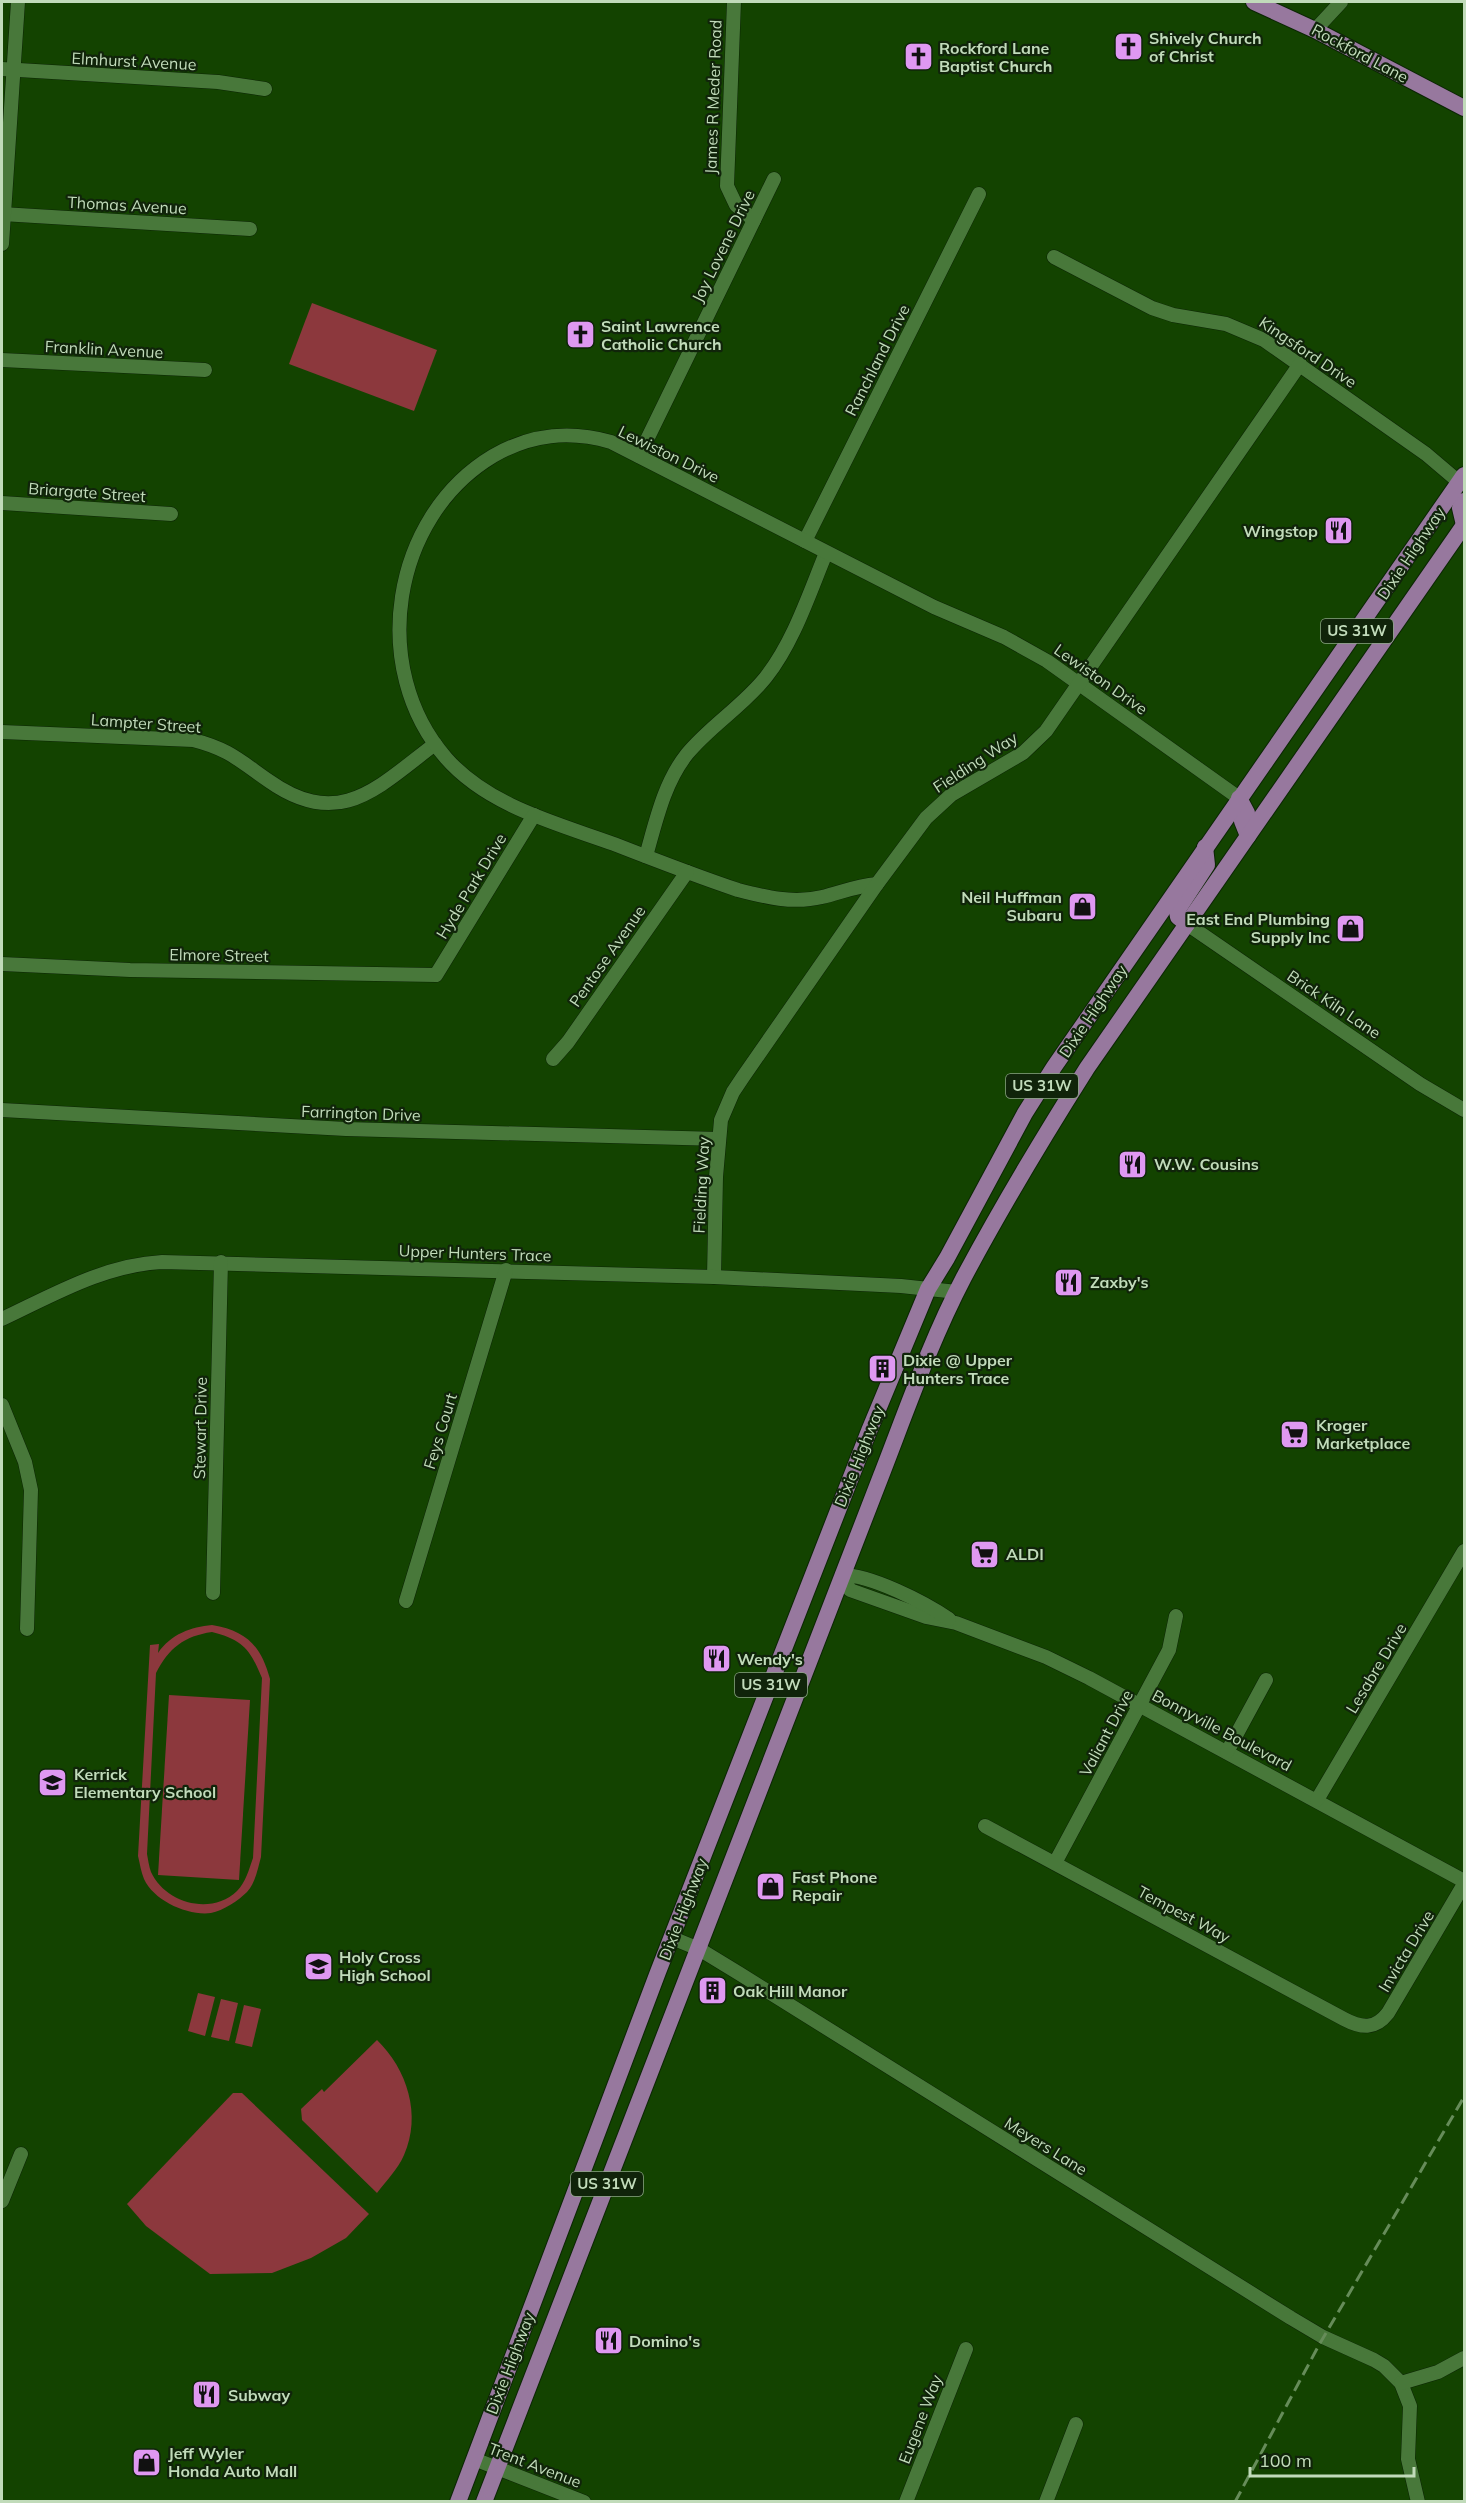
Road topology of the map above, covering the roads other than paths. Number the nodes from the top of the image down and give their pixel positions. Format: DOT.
graph roads {
  1 [pos="18,2"];
  2 [pos="734,2"];
  3 [pos="1254,2"];
  4 [pos="1341,2"];
  5 [pos="1315,30"];
  6 [pos="7,70"];
  7 [pos="265,89"];
  8 [pos="1464,108"];
  9 [pos="774,179"];
  10 [pos="979,194"];
  11 [pos="2,214"];
  12 [pos="754,220"];
  13 [pos="250,229"];
  14 [pos="2,244"];
  15 [pos="1054,257"];
  16 [pos="2,360"];
  17 [pos="1300,364"];
  18 [pos="205,370"];
  19 [pos="639,456"];
  20 [pos="1463,482"];
  21 [pos="1464,501"];
  22 [pos="2,503"];
  23 [pos="171,514"];
  24 [pos="1464,525"];
  25 [pos="805,541"];
  26 [pos="826,553"];
  27 [pos="1079,684"];
  28 [pos="2,732"];
  29 [pos="435,744"];
  30 [pos="1239,798"];
  31 [pos="534,815"];
  32 [pos="1248,836"];
  33 [pos="1206,847"];
  34 [pos="646,856"];
  35 [pos="687,872"];
  36 [pos="877,884"];
  37 [pos="1186,924"];
  38 [pos="2,964"];
  39 [pos="436,975"];
  40 [pos="554,1059"];
  41 [pos="2,1110"];
  42 [pos="1464,1110"];
  43 [pos="719,1139"];
  44 [pos="221,1262"];
  45 [pos="506,1270"];
  46 [pos="714,1277"];
  47 [pos="928,1288"];
  48 [pos="957,1292"];
  49 [pos="2,1319"];
  50 [pos="2,1405"];
  51 [pos="837,1514"];
  52 [pos="1464,1551"];
  53 [pos="842,1575"];
  54 [pos="213,1593"];
  55 [pos="406,1601"];
  56 [pos="1176,1616"];
  57 [pos="27,1629"];
  58 [pos="1266,1680"];
  59 [pos="1140,1705"];
  60 [pos="1227,1752"];
  61 [pos="1317,1800"];
  62 [pos="985,1826"];
  63 [pos="1055,1863"];
  64 [pos="1464,1883"];
  65 [pos="672,1938"];
  66 [pos="699,1949"];
  67 [pos="1368,2026"];
  68 [pos="21,2154"];
  69 [pos="2,2201"];
  70 [pos="966,2349"];
  71 [pos="1464,2358"];
  72 [pos="1401,2383"];
  73 [pos="1076,2424"];
  74 [pos="474,2459"];
  75 [pos="497,2468"];
  76 [pos="458,2502"];
  77 [pos="484,2502"];
  78 [pos="584,2502"];
  79 [pos="906,2502"];
  80 [pos="1046,2502"];
  81 [pos="1418,2502"];
  1 -- 6 [label="street"];
  2 -- 12 [label="street, James R Meder Road"];
  3 -- 5 [label="main road, Rockford Lane"];
  4 -- 5 [label="street"];
  5 -- 8 [label="main road, Rockford Lane"];
  6 -- 7 [label="street, Elmhurst Avenue"];
  6 -- 11 [label="street"];
  9 -- 12 [label="street, Joy Lovene Drive"];
  10 -- 25 [label="street, Ranchland Drive"];
  11 -- 13 [label="street, Thomas Avenue"];
  11 -- 14 [label="street"];
  12 -- 19 [label="street, Joy Lovene Drive"];
  15 -- 17 [label="street, Kingsford Drive"];
  16 -- 18 [label="street, Franklin Avenue"];
  17 -- 20 [label="street, Kingsford Drive"];
  17 -- 27 [label="street, Fielding Way"];
  19 -- 25 [label="street, Lewiston Drive"];
  19 -- 29 [label="street, Lewiston Drive"];
  20 -- 30 [label="main road, Dixie Highway / US 31W"];
  21 -- 24 [label="main road"];
  22 -- 23 [label="street, Briargate Street"];
  24 -- 32 [label="main road, Dixie Highway / US 31W"];
  25 -- 26 [label="street, Lewiston Drive"];
  26 -- 27 [label="street, Lewiston Drive"];
  26 -- 34 [label="street"];
  27 -- 30 [label="street, Lewiston Drive"];
  27 -- 36 [label="street, Fielding Way"];
  28 -- 29 [label="street, Lampter Street"];
  29 -- 31 [label="street, Lewiston Drive"];
  30 -- 32 [label="main road"];
  30 -- 33 [label="main road, Dixie Highway / US 31W"];
  31 -- 34 [label="street, Lewiston Drive"];
  31 -- 39 [label="street, Hyde Park Drive"];
  32 -- 37 [label="main road, Dixie Highway / US 31W"];
  33 -- 37 [label="main road"];
  33 -- 47 [label="main road, Dixie Highway / US 31W"];
  34 -- 35 [label="street, Lewiston Drive"];
  35 -- 36 [label="street, Lewiston Drive"];
  35 -- 40 [label="street, Pentose Avenue"];
  36 -- 43 [label="street, Fielding Way"];
  37 -- 42 [label="street, Brick Kiln Lane"];
  37 -- 48 [label="main road, Dixie Highway / US 31W"];
  38 -- 39 [label="street, Elmore Street"];
  41 -- 43 [label="street, Farrington Drive"];
  43 -- 46 [label="street, Fielding Way"];
  44 -- 45 [label="street, Upper Hunters Trace"];
  44 -- 49 [label="street, Upper Hunters Trace"];
  44 -- 54 [label="street, Stewart Drive"];
  45 -- 46 [label="street, Upper Hunters Trace"];
  45 -- 55 [label="street, Feys Court"];
  46 -- 47 [label="street, Upper Hunters Trace"];
  47 -- 48 [label="street, Upper Hunters Trace"];
  47 -- 51 [label="main road, Dixie Highway / US 31W"];
  48 -- 53 [label="main road, Dixie Highway / US 31W"];
  50 -- 57 [label="street"];
  51 -- 53 [label="main road"];
  51 -- 65 [label="main road, Dixie Highway / US 31W"];
  52 -- 61 [label="street, Lesabre Drive"];
  53 -- 59 [label="street, Bonnyville Boulevard"];
  53 -- 66 [label="main road, Dixie Highway / US 31W"];
  56 -- 59 [label="street, Valiant Drive"];
  58 -- 60 [label="street"];
  59 -- 60 [label="street, Bonnyville Boulevard"];
  59 -- 63 [label="street, Valiant Drive"];
  60 -- 61 [label="street, Bonnyville Boulevard"];
  61 -- 64 [label="street, Bonnyville Boulevard"];
  62 -- 63 [label="street, Tempest Way"];
  63 -- 67 [label="street, Tempest Way"];
  64 -- 67 [label="street, Invicta Drive"];
  65 -- 66 [label="street, Meyers Lane"];
  65 -- 74 [label="main road, Dixie Highway / US 31W"];
  66 -- 72 [label="street, Meyers Lane"];
  66 -- 75 [label="main road, Dixie Highway / US 31W"];
  68 -- 69 [label="street"];
  70 -- 79 [label="street, Eugene Way"];
  71 -- 72 [label="street"];
  72 -- 81 [label="street"];
  73 -- 80 [label="street"];
  74 -- 75 [label="street, Trent Avenue"];
  74 -- 76 [label="main road, Dixie Highway / US 31W"];
  75 -- 77 [label="main road, Dixie Highway / US 31W"];
  75 -- 78 [label="street, Trent Avenue"];
}
